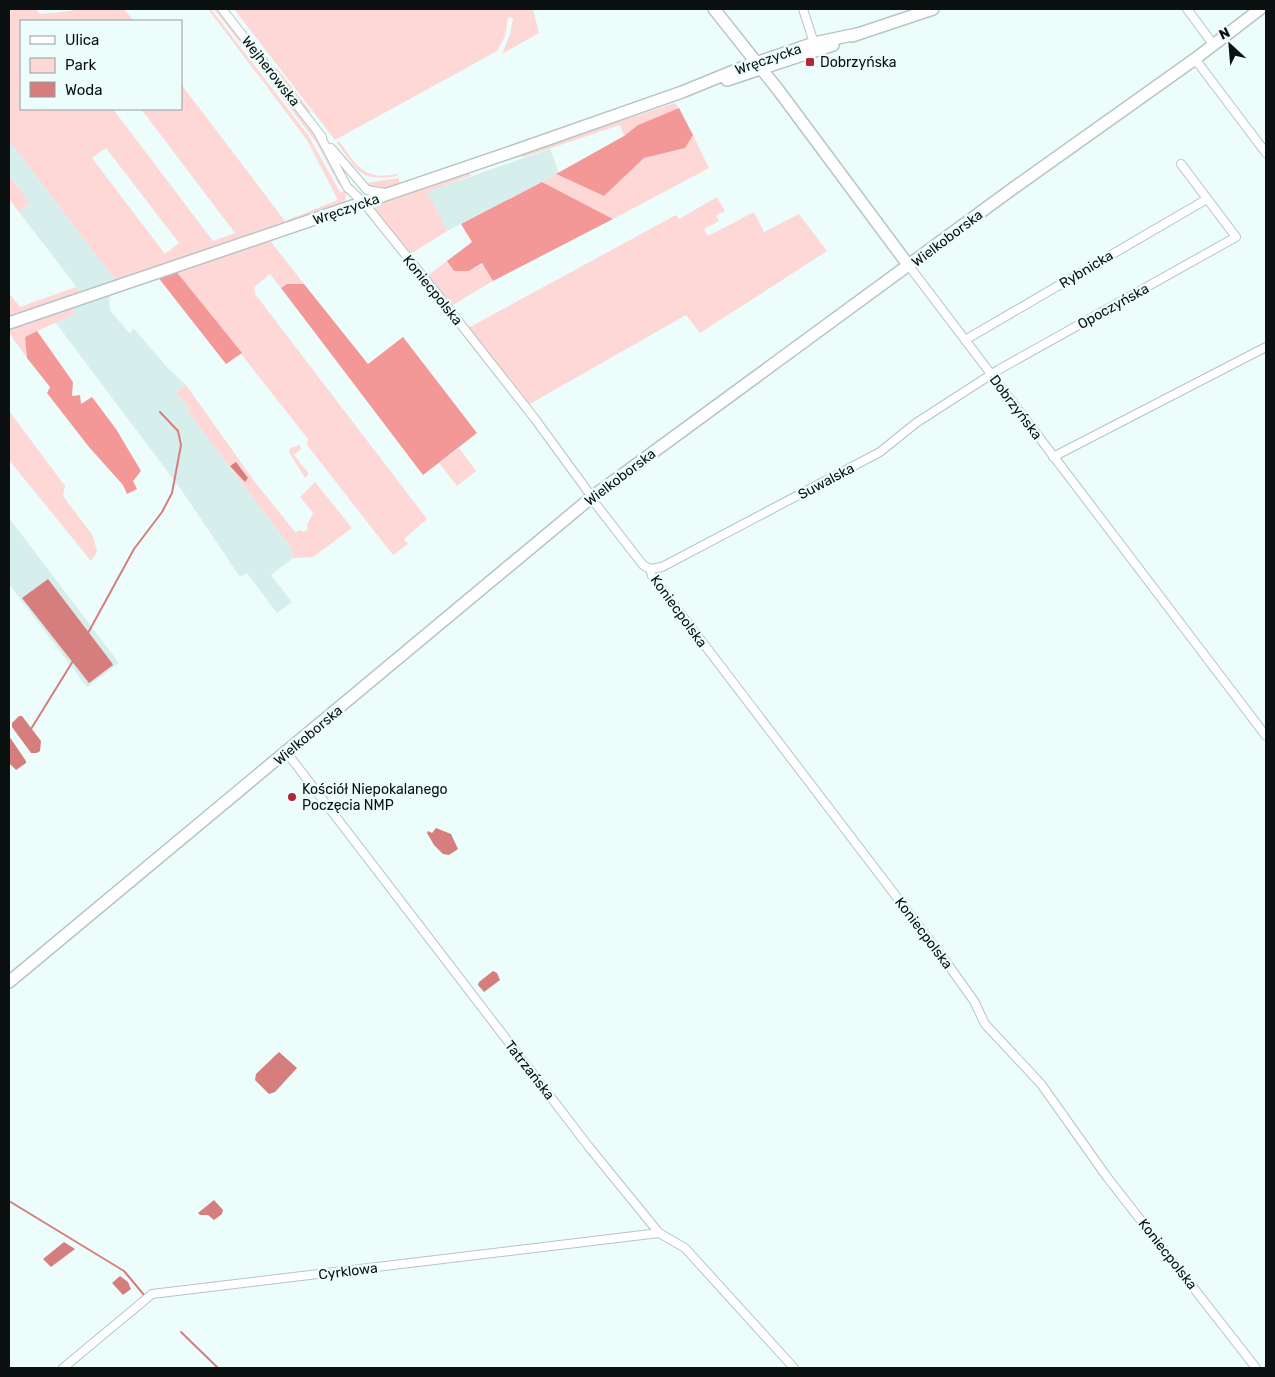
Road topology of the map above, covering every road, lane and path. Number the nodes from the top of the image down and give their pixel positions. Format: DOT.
graph roads {
  1 [pos="222,9"];
  2 [pos="714,9"];
  3 [pos="803,9"];
  4 [pos="933,9"];
  5 [pos="1187,9"];
  6 [pos="1260,9"];
  7 [pos="857,34"];
  8 [pos="814,44"];
  9 [pos="1213,44"];
  10 [pos="1195,59"];
  11 [pos="790,60"];
  12 [pos="762,64"];
  13 [pos="779,91"];
  14 [pos="319,134"];
  15 [pos="1266,153"];
  16 [pos="1181,164"];
  17 [pos="358,183"];
  18 [pos="347,187"];
  19 [pos="391,194"];
  20 [pos="1207,199"];
  21 [pos="364,203"];
  22 [pos="338,212"];
  23 [pos="909,266"];
  24 [pos="9,323"];
  25 [pos="965,340"];
  26 [pos="1266,347"];
  27 [pos="992,375"];
  28 [pos="1053,456"];
  29 [pos="592,498"];
  30 [pos="650,569"];
  31 [pos="1266,736"];
  32 [pos="287,753"];
  33 [pos="9,982"];
  34 [pos="660,1233"];
  35 [pos="63,1368"];
  36 [pos="794,1368"];
  37 [pos="1256,1368"];
  1 -- 14 [label="street, Wejherowska"];
  2 -- 12 [label="street, Dobrzyńska"];
  3 -- 8 [label="street"];
  4 -- 7 [label="street, Wręczycka"];
  5 -- 9 [label="street"];
  6 -- 9 [label="street, Wielkoborska"];
  7 -- 8 [label="street, Wręczycka"];
  7 -- 11 [label="street, Wręczycka"];
  8 -- 12 [label="street, Wręczycka"];
  9 -- 10 [label="street, Wielkoborska"];
  10 -- 15 [label="street"];
  10 -- 23 [label="street, Wielkoborska"];
  11 -- 12 [label="street, Wręczycka"];
  11 -- 13 [label="street"];
  12 -- 13 [label="street, Dobrzyńska"];
  12 -- 19 [label="street, Wręczycka"];
  13 -- 23 [label="street, Dobrzyńska"];
  14 -- 17 [label="street, Wejherowska"];
  14 -- 18 [label="street, Wejherowska"];
  16 -- 20 [label="street"];
  17 -- 19 [label="street"];
  17 -- 21 [label="street"];
  18 -- 21 [label="street, Wejherowska"];
  18 -- 22 [label="street"];
  19 -- 21 [label="street, Wręczycka"];
  20 -- 25 [label="street, Rybnicka"];
  20 -- 27 [label="street, Opoczyńska"];
  21 -- 22 [label="street, Wręczycka"];
  21 -- 29 [label="street, Koniecpolska"];
  22 -- 24 [label="street, Wręczycka"];
  23 -- 25 [label="street, Dobrzyńska"];
  23 -- 29 [label="street, Wielkoborska"];
  25 -- 27 [label="street, Dobrzyńska"];
  26 -- 28 [label="street"];
  27 -- 28 [label="street, Dobrzyńska"];
  27 -- 30 [label="street, Suwalska"];
  28 -- 31 [label="street, Dobrzyńska"];
  29 -- 30 [label="street, Koniecpolska"];
  29 -- 32 [label="street, Wielkoborska"];
  30 -- 37 [label="street, Koniecpolska"];
  32 -- 33 [label="street, Wielkoborska"];
  32 -- 34 [label="street, Tatrzańska"];
  34 -- 35 [label="street, Cyrklowa"];
  34 -- 36 [label="street, Tatrzańska"];
}
